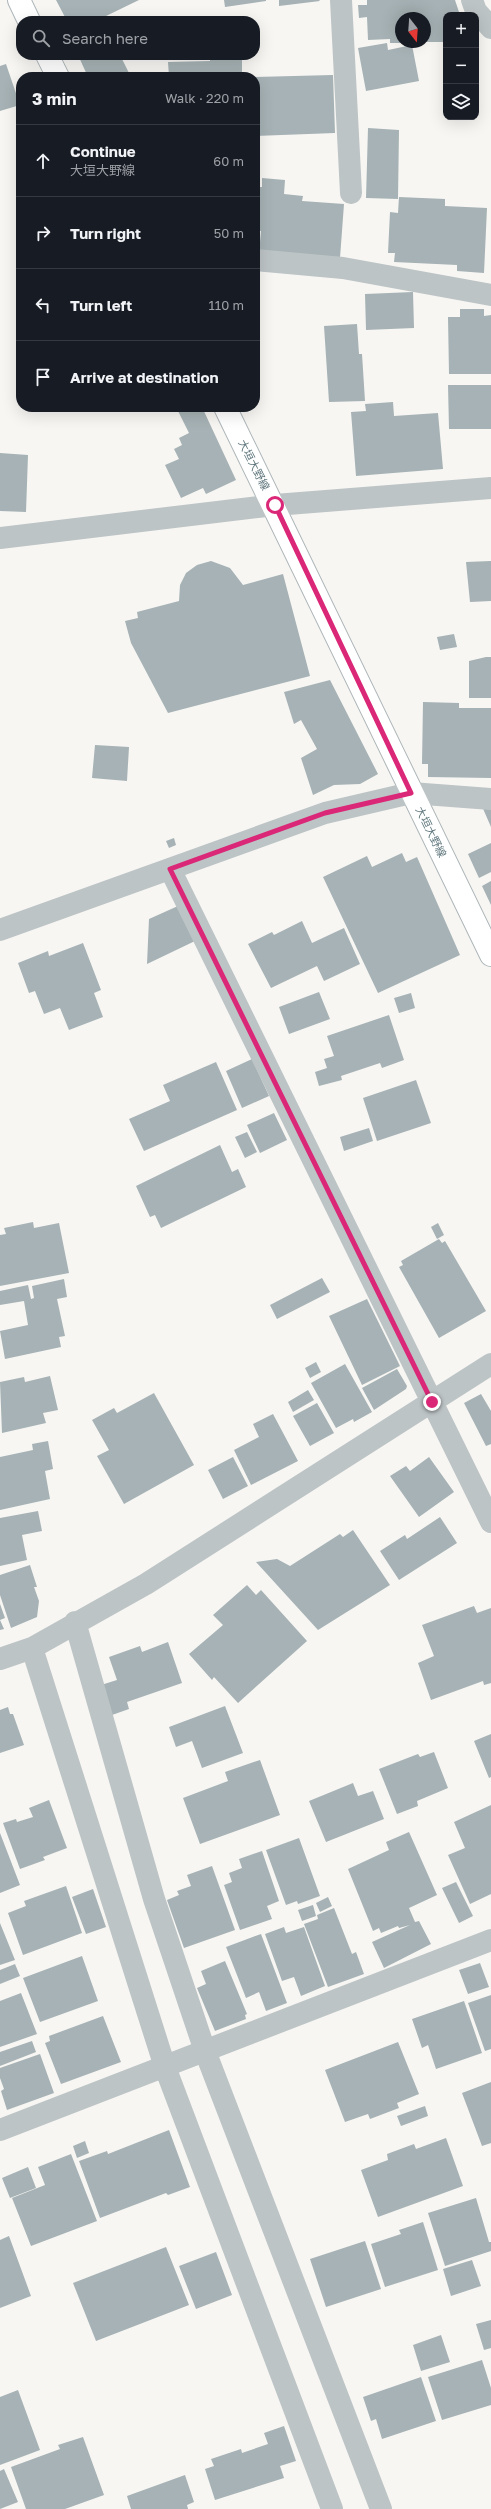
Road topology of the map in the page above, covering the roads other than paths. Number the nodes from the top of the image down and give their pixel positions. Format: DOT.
graph roads {
  1 [pos="19,0"];
  2 [pos="341,0"];
  3 [pos="472,0"];
  4 [pos="27,16"];
  5 [pos="491,28"];
  6 [pos="49,60"];
  7 [pos="55,72"];
  8 [pos="351,193"];
  9 [pos="260,260"];
  10 [pos="491,295"];
  11 [pos="228,412"];
  12 [pos="491,488"];
  13 [pos="275,505"];
  14 [pos="0,538"];
  15 [pos="411,793"];
  16 [pos="491,799"];
  17 [pos="170,869"];
  18 [pos="0,930"];
  19 [pos="491,955"];
  20 [pos="491,1364"];
  21 [pos="432,1402"];
  22 [pos="491,1522"];
  23 [pos="75,1622"];
  24 [pos="32,1648"];
  25 [pos="0,1658"];
  26 [pos="491,1940"];
  27 [pos="205,2050"];
  28 [pos="165,2067"];
  29 [pos="0,2130"];
  30 [pos="332,2509"];
  31 [pos="381,2509"];
  1 -- 4 [label="main road"];
  2 -- 8 [label="street"];
  3 -- 5 [label="street"];
  6 -- 7 [label="main road"];
  9 -- 10 [label="street"];
  11 -- 13 [label="main road, 大垣大野線"];
  12 -- 13 [label="street"];
  13 -- 14 [label="street"];
  13 -- 15 [label="main road, 大垣大野線"];
  15 -- 16 [label="street"];
  15 -- 17 [label="street"];
  15 -- 19 [label="main road, 大垣大野線"];
  17 -- 18 [label="street"];
  17 -- 21 [label="street"];
  20 -- 21 [label="street"];
  21 -- 22 [label="street"];
  21 -- 23 [label="street"];
  23 -- 24 [label="street"];
  23 -- 27 [label="street"];
  24 -- 25 [label="street"];
  24 -- 28 [label="street"];
  26 -- 27 [label="street"];
  27 -- 28 [label="street"];
  27 -- 31 [label="street"];
  28 -- 29 [label="street"];
  28 -- 30 [label="street"];
}
